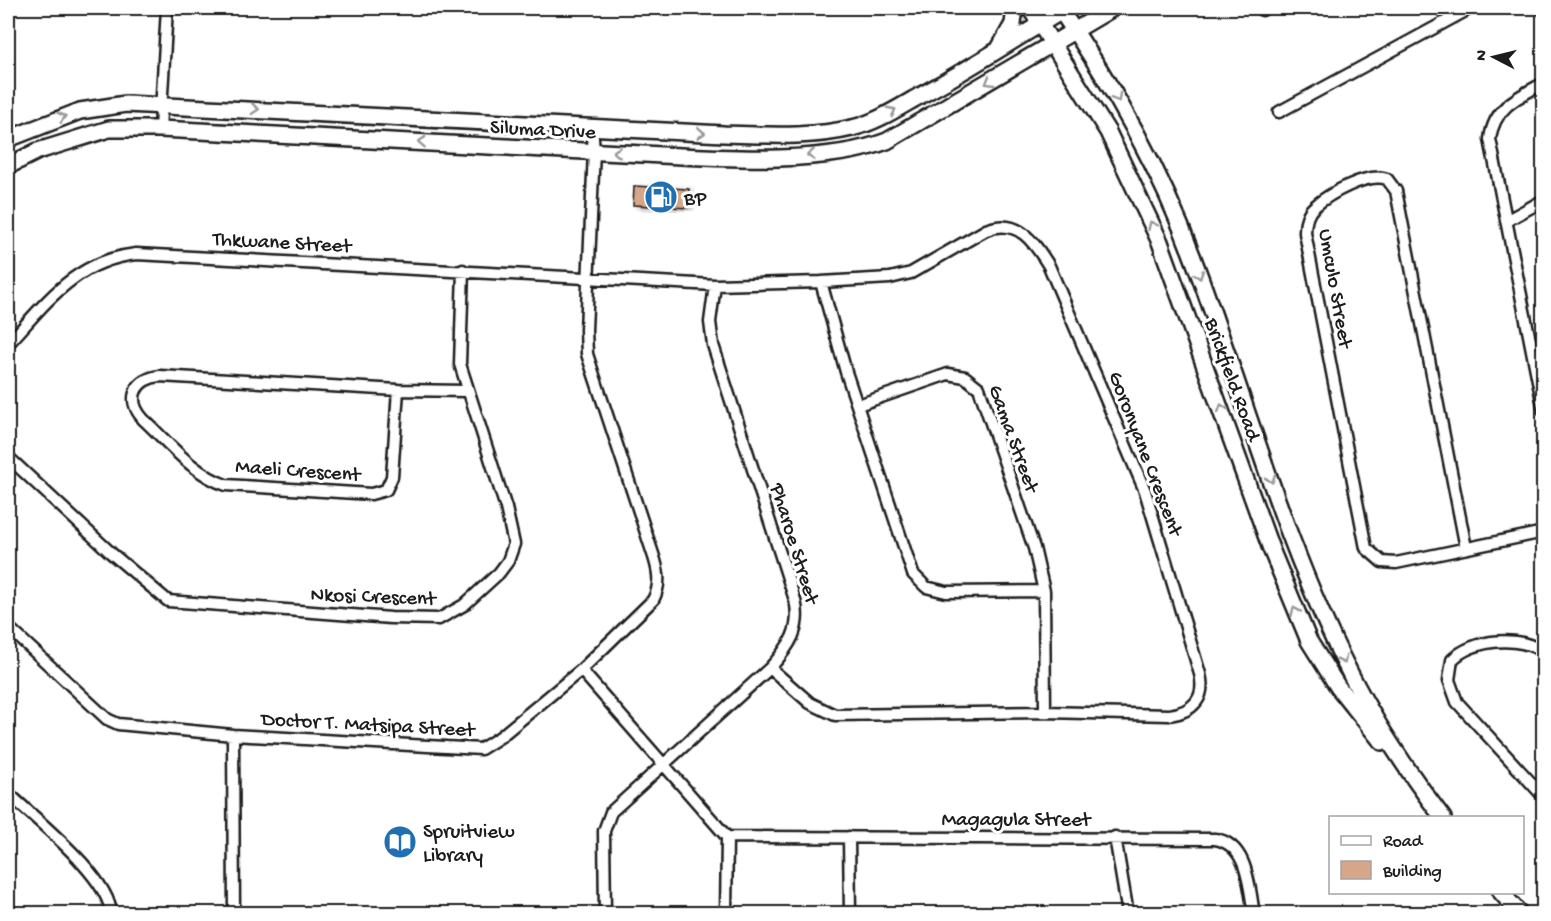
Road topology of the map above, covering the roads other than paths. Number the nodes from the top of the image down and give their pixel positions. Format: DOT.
graph roads {
  1 [pos="167,8"];
  2 [pos="1015,8"];
  3 [pos="1030,8"];
  4 [pos="1113,8"];
  5 [pos="1471,8"];
  6 [pos="1541,8"];
  7 [pos="1062,9"];
  8 [pos="1544,12"];
  9 [pos="1041,24"];
  10 [pos="1074,31"];
  11 [pos="1055,44"];
  12 [pos="998,50"];
  13 [pos="1544,83"];
  14 [pos="161,105"];
  15 [pos="1280,112"];
  16 [pos="592,126"];
  17 [pos="160,129"];
  18 [pos="8,139"];
  19 [pos="594,151"];
  20 [pos="8,166"];
  21 [pos="1544,200"];
  22 [pos="1506,221"];
  23 [pos="463,270"];
  24 [pos="589,276"];
  25 [pos="821,282"];
  26 [pos="714,285"];
  27 [pos="8,344"];
  28 [pos="398,390"];
  29 [pos="468,391"];
  30 [pos="858,405"];
  31 [pos="1544,411"];
  32 [pos="8,457"];
  33 [pos="1544,532"];
  34 [pos="1466,548"];
  35 [pos="1044,591"];
  36 [pos="8,627"];
  37 [pos="1544,652"];
  38 [pos="770,668"];
  39 [pos="581,670"];
  40 [pos="1045,712"];
  41 [pos="233,735"];
  42 [pos="1400,761"];
  43 [pos="663,763"];
  44 [pos="8,794"];
  45 [pos="1544,797"];
  46 [pos="1441,816"];
  47 [pos="727,837"];
  48 [pos="849,837"];
  49 [pos="1115,837"];
  50 [pos="1503,894"];
  51 [pos="111,914"];
  52 [pos="234,914"];
  53 [pos="604,914"];
  54 [pos="726,914"];
  55 [pos="850,914"];
  56 [pos="1128,914"];
  57 [pos="1254,914"];
  58 [pos="1520,914"];
  1 -- 14 [label="street"];
  2 -- 12 [label="street"];
  3 -- 9 [label="street, Brickfield Road"];
  4 -- 10 [label="street, Siluma Drive"];
  5 -- 15 [label="street"];
  6 -- 8 [label="street"];
  7 -- 9 [label="street, Siluma Drive"];
  7 -- 10 [label="street, Brickfield Road"];
  9 -- 11 [label="street, Brickfield Road"];
  9 -- 12 [label="street, Siluma Drive"];
  10 -- 11 [label="street, Siluma Drive"];
  10 -- 42 [label="street, Brickfield Road, one-way"];
  11 -- 19 [label="street, Siluma Drive, one-way"];
  42 -- 11 [label="street, Brickfield Road, one-way"];
  16 -- 12 [label="street, Siluma Drive, one-way"];
  13 -- 22 [label="street"];
  14 -- 16 [label="street, Siluma Drive, one-way"];
  14 -- 17 [label="street"];
  18 -- 14 [label="street, Siluma Drive, one-way"];
  16 -- 19 [label="street, Doctor T. Matsipa Street"];
  19 -- 17 [label="street, Siluma Drive, one-way"];
  17 -- 20 [label="street, Siluma Drive"];
  19 -- 24 [label="street, Doctor T. Matsipa Street"];
  21 -- 22 [label="street"];
  22 -- 31 [label="street"];
  23 -- 24 [label="street, Thkwane Street"];
  23 -- 27 [label="street, Thkwane Street"];
  23 -- 29 [label="street, Nkosi Crescent"];
  24 -- 26 [label="street, Goronyane Crescent"];
  24 -- 39 [label="street, Doctor T. Matsipa Street"];
  25 -- 26 [label="street, Goronyane Crescent"];
  25 -- 30 [label="street"];
  25 -- 40 [label="street, Goronyane Crescent"];
  26 -- 38 [label="street, Pharoe Street"];
  28 -- 28 [label="street, Maeli Crescent"];
  28 -- 29 [label="street, Maeli Crescent"];
  29 -- 32 [label="street, Nkosi Crescent"];
  30 -- 35 [label="street"];
  30 -- 35 [label="street, Gama Street"];
  33 -- 34 [label="street, Umculo Street"];
  34 -- 34 [label="street, Umculo Street"];
  35 -- 40 [label="street, Gama Street"];
  36 -- 41 [label="street, Doctor T. Matsipa Street"];
  37 -- 45 [label="street"];
  38 -- 40 [label="street, Goronyane Crescent"];
  38 -- 43 [label="street, Pharoe Street"];
  39 -- 41 [label="street, Doctor T. Matsipa Street"];
  39 -- 43 [label="street"];
  41 -- 52 [label="street"];
  42 -- 46 [label="street, Brickfield Road"];
  43 -- 47 [label="street"];
  43 -- 53 [label="street, Pharoe Street"];
  44 -- 51 [label="street"];
  47 -- 48 [label="street, Magagula Street"];
  47 -- 54 [label="street"];
  48 -- 49 [label="street, Magagula Street"];
  48 -- 55 [label="street"];
  49 -- 56 [label="street"];
  49 -- 57 [label="street, Magagula Street"];
  50 -- 58 [label="street"];
}
